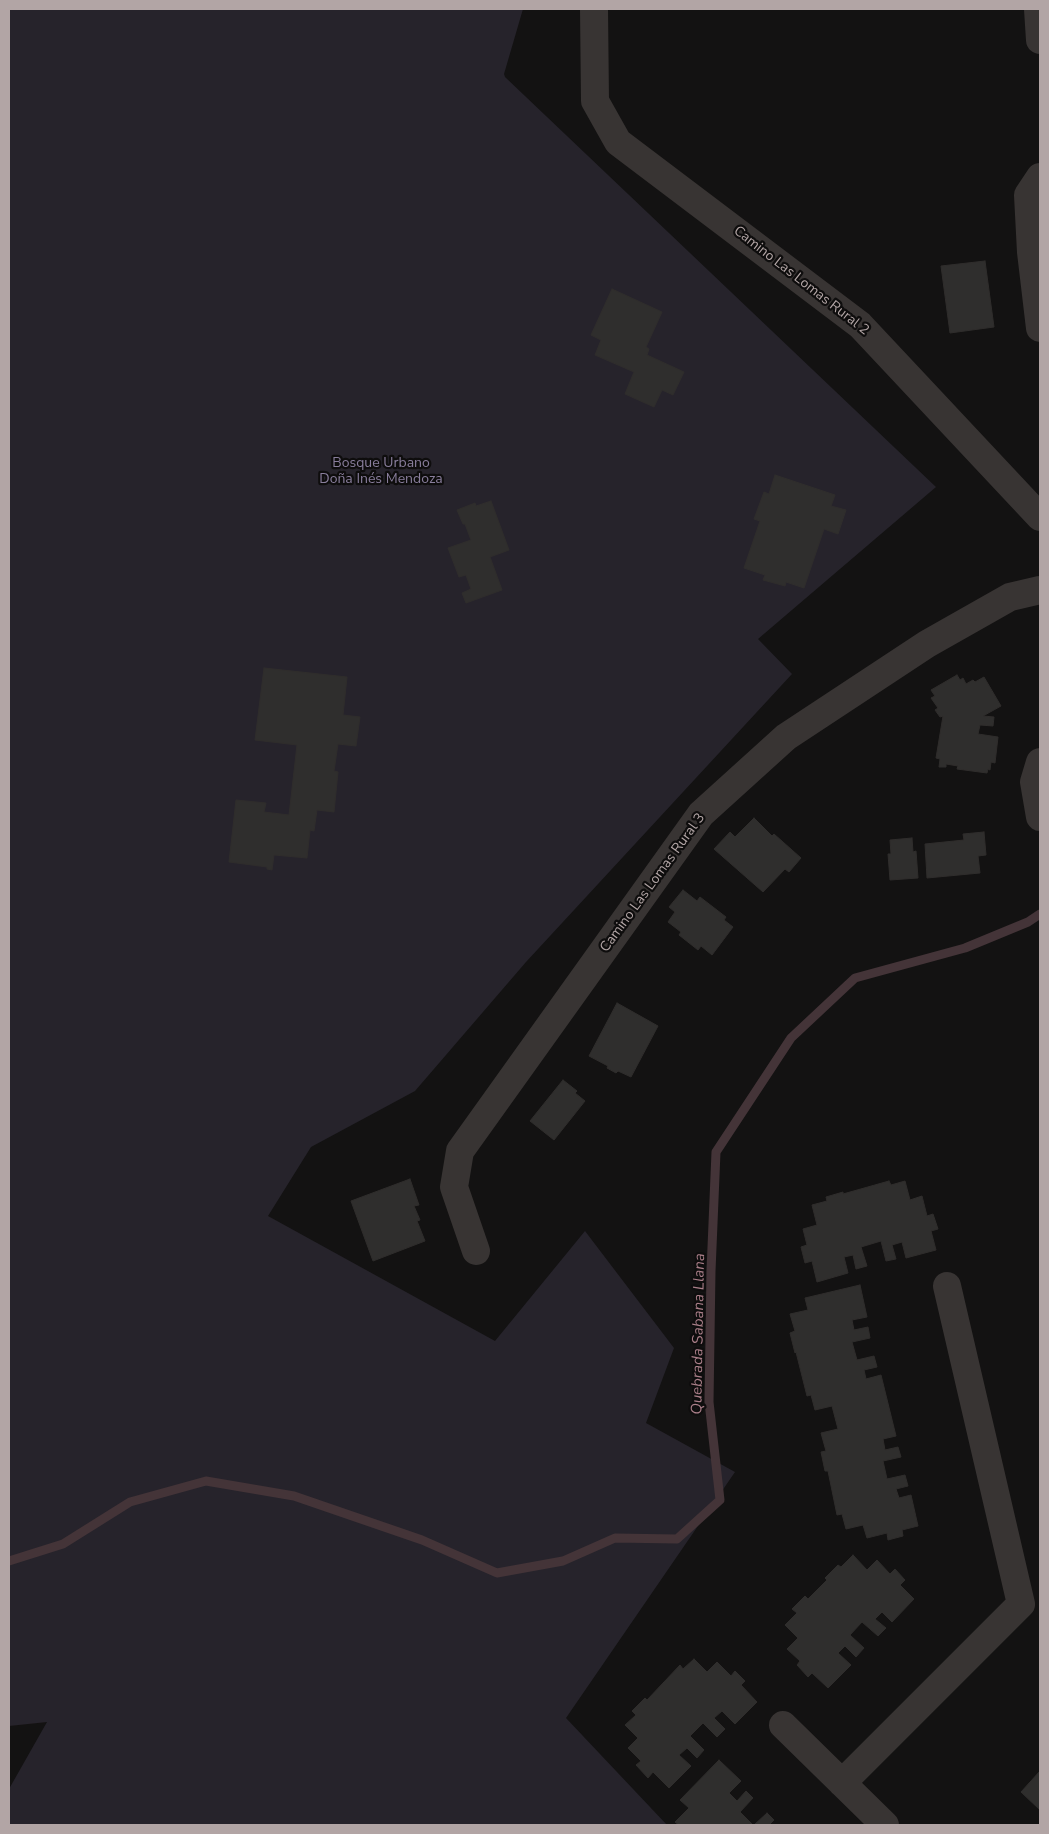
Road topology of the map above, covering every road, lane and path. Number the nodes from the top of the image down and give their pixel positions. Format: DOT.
graph roads {
  1 [pos="594,9"];
  2 [pos="1038,9"];
  3 [pos="1040,40"];
  4 [pos="1040,177"];
  5 [pos="1040,328"];
  6 [pos="1040,517"];
  7 [pos="1040,590"];
  8 [pos="1040,762"];
  9 [pos="1040,817"];
  10 [pos="476,1251"];
  11 [pos="947,1286"];
  12 [pos="783,1725"];
  13 [pos="842,1783"];
  14 [pos="885,1825"];
  1 -- 6 [label="street, Camino Las Lomas Rural 2"];
  2 -- 3 [label="street"];
  4 -- 5 [label="street"];
  7 -- 10 [label="street, Camino Las Lomas Rural 3"];
  8 -- 9 [label="street"];
  11 -- 13 [label="street"];
  12 -- 13 [label="street"];
  13 -- 14 [label="street"];
}
